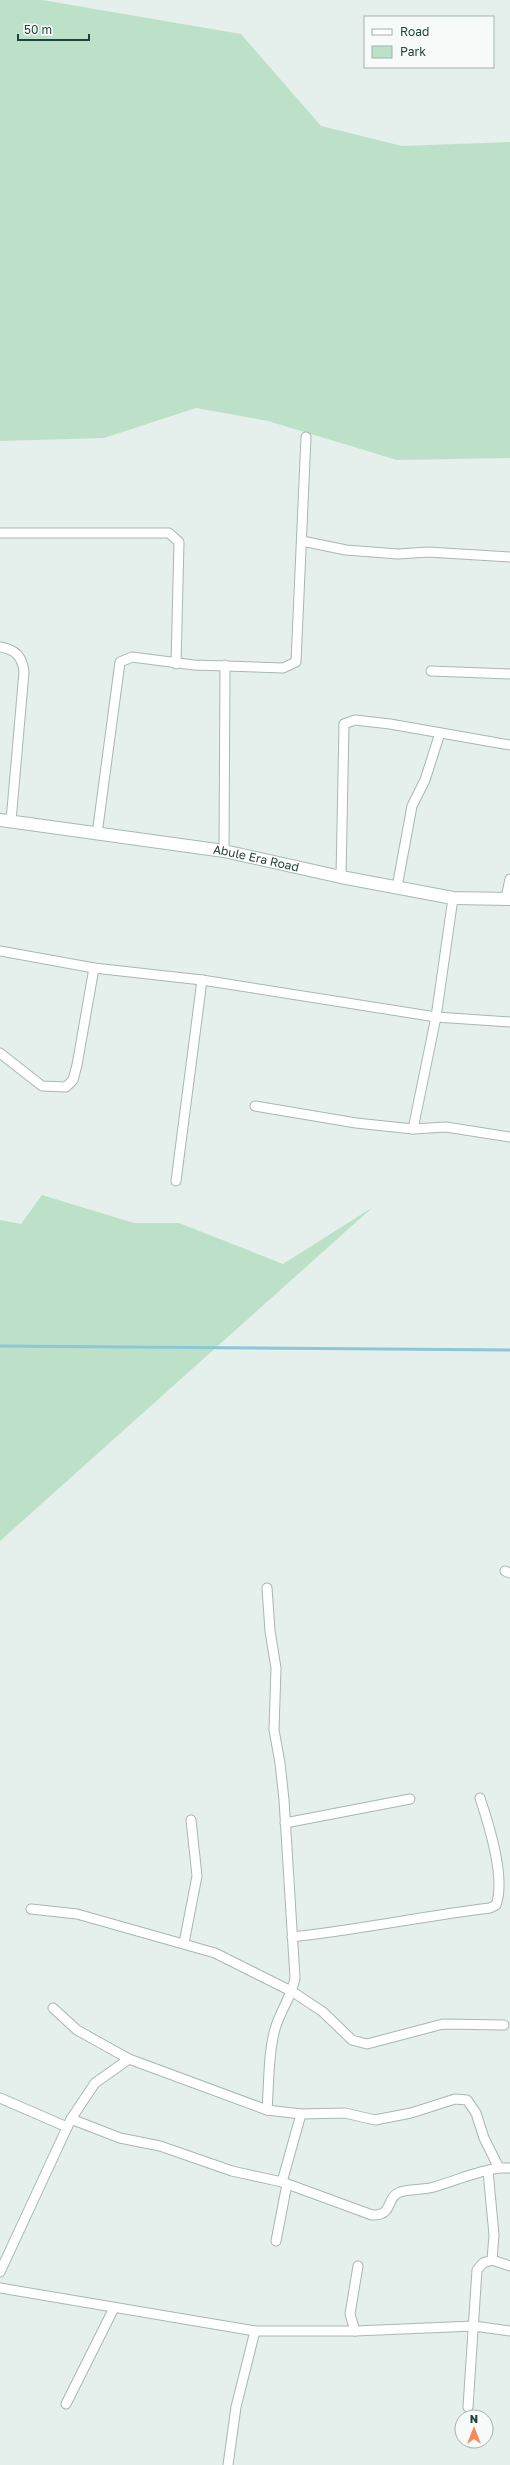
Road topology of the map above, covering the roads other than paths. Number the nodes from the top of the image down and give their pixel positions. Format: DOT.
graph roads {
  1 [pos="306,437"];
  2 [pos="0,533"];
  3 [pos="302,541"];
  4 [pos="510,557"];
  5 [pos="0,647"];
  6 [pos="176,664"];
  7 [pos="225,665"];
  8 [pos="431,671"];
  9 [pos="510,674"];
  10 [pos="440,733"];
  11 [pos="510,745"];
  12 [pos="5,821"];
  13 [pos="96,834"];
  14 [pos="224,851"];
  15 [pos="340,877"];
  16 [pos="510,879"];
  17 [pos="396,887"];
  18 [pos="453,898"];
  19 [pos="508,899"];
  20 [pos="0,951"];
  21 [pos="94,968"];
  22 [pos="202,980"];
  23 [pos="436,1017"];
  24 [pos="510,1022"];
  25 [pos="0,1053"];
  26 [pos="255,1106"];
  27 [pos="413,1129"];
  28 [pos="510,1137"];
  29 [pos="176,1181"];
  30 [pos="267,1588"];
  31 [pos="480,1798"];
  32 [pos="410,1799"];
  33 [pos="191,1820"];
  34 [pos="285,1823"];
  35 [pos="31,1909"];
  36 [pos="292,1937"];
  37 [pos="184,1943"];
  38 [pos="293,1992"];
  39 [pos="53,2008"];
  40 [pos="504,2024"];
  41 [pos="129,2059"];
  42 [pos="0,2098"];
  43 [pos="267,2110"];
  44 [pos="301,2114"];
  45 [pos="69,2123"];
  46 [pos="499,2168"];
  47 [pos="510,2168"];
  48 [pos="488,2171"];
  49 [pos="284,2183"];
  50 [pos="276,2241"];
  51 [pos="492,2260"];
  52 [pos="358,2266"];
  53 [pos="510,2266"];
  54 [pos="0,2272"];
  55 [pos="0,2288"];
  56 [pos="114,2308"];
  57 [pos="474,2326"];
  58 [pos="255,2331"];
  59 [pos="355,2331"];
  60 [pos="510,2331"];
  61 [pos="66,2404"];
  62 [pos="468,2407"];
  63 [pos="228,2465"];
  1 -- 3 [label="street"];
  2 -- 6 [label="street"];
  3 -- 4 [label="street"];
  3 -- 7 [label="street"];
  5 -- 12 [label="street"];
  6 -- 7 [label="street"];
  6 -- 13 [label="street"];
  7 -- 14 [label="street"];
  8 -- 9 [label="street"];
  10 -- 11 [label="street"];
  10 -- 15 [label="street"];
  10 -- 17 [label="street"];
  12 -- 13 [label="street, Abule Era Road"];
  13 -- 14 [label="street, Abule Era Road"];
  14 -- 15 [label="street, Abule Era Road"];
  15 -- 17 [label="street, Abule Era Road"];
  16 -- 19 [label="street"];
  17 -- 18 [label="street, Abule Era Road"];
  18 -- 19 [label="street, Abule Era Road"];
  18 -- 23 [label="street"];
  20 -- 21 [label="street"];
  21 -- 22 [label="street"];
  21 -- 25 [label="street"];
  22 -- 23 [label="street"];
  22 -- 29 [label="street"];
  23 -- 24 [label="street"];
  23 -- 27 [label="street"];
  26 -- 27 [label="street"];
  27 -- 28 [label="street"];
  30 -- 34 [label="street"];
  31 -- 36 [label="street"];
  32 -- 34 [label="street"];
  33 -- 37 [label="street"];
  34 -- 36 [label="street"];
  35 -- 37 [label="street"];
  36 -- 38 [label="street"];
  37 -- 38 [label="street"];
  38 -- 40 [label="street"];
  38 -- 43 [label="street"];
  39 -- 41 [label="street"];
  41 -- 43 [label="street"];
  41 -- 45 [label="street"];
  42 -- 45 [label="street"];
  43 -- 44 [label="street"];
  44 -- 46 [label="street"];
  44 -- 49 [label="street"];
  45 -- 49 [label="street"];
  45 -- 54 [label="street"];
  46 -- 47 [label="street"];
  46 -- 48 [label="street"];
  48 -- 49 [label="street"];
  48 -- 51 [label="street"];
  49 -- 50 [label="street"];
  51 -- 53 [label="street"];
  51 -- 57 [label="street"];
  52 -- 59 [label="street"];
  55 -- 56 [label="street"];
  56 -- 58 [label="street"];
  56 -- 61 [label="street"];
  57 -- 59 [label="street"];
  57 -- 60 [label="street"];
  57 -- 62 [label="street"];
  58 -- 59 [label="street"];
  58 -- 63 [label="street"];
}
